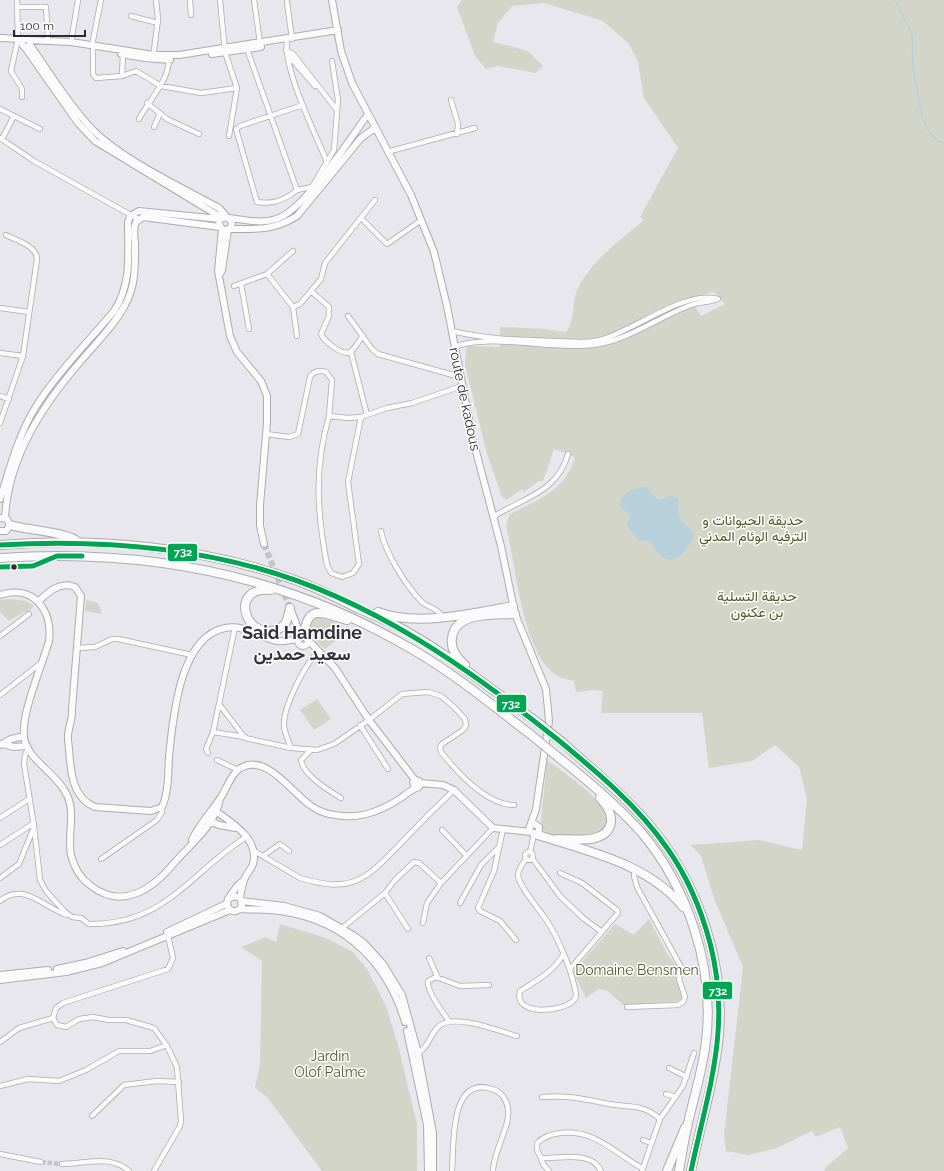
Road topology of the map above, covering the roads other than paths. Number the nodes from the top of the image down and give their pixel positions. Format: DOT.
graph roads {
  1 [pos="17,0"];
  2 [pos="78,0"];
  3 [pos="101,0"];
  4 [pos="156,0"];
  5 [pos="190,0"];
  6 [pos="220,0"];
  7 [pos="254,0"];
  8 [pos="332,0"];
  9 [pos="287,2"];
  10 [pos="17,7"];
  11 [pos="191,15"];
  12 [pos="131,16"];
  13 [pos="158,24"];
  14 [pos="338,30"];
  15 [pos="0,38"];
  16 [pos="289,39"];
  17 [pos="0,41"];
  18 [pos="48,41"];
  19 [pos="24,42"];
  20 [pos="71,42"];
  21 [pos="260,43"];
  22 [pos="92,47"];
  23 [pos="247,49"];
  24 [pos="225,50"];
  25 [pos="286,52"];
  26 [pos="123,54"];
  27 [pos="153,57"];
  28 [pos="169,60"];
  29 [pos="332,61"];
  30 [pos="122,76"];
  31 [pos="161,86"];
  32 [pos="237,88"];
  33 [pos="22,97"];
  34 [pos="451,100"];
  35 [pos="148,103"];
  36 [pos="303,105"];
  37 [pos="0,109"];
  38 [pos="337,110"];
  39 [pos="160,114"];
  40 [pos="368,114"];
  41 [pos="14,116"];
  42 [pos="271,116"];
  43 [pos="139,119"];
  44 [pos="154,127"];
  45 [pos="375,128"];
  46 [pos="475,128"];
  47 [pos="40,129"];
  48 [pos="199,134"];
  49 [pos="456,134"];
  50 [pos="229,136"];
  51 [pos="1,139"];
  52 [pos="387,152"];
  53 [pos="327,162"];
  54 [pos="297,190"];
  55 [pos="375,200"];
  56 [pos="131,214"];
  57 [pos="225,218"];
  58 [pos="361,218"];
  59 [pos="138,219"];
  60 [pos="420,221"];
  61 [pos="225,229"];
  62 [pos="6,235"];
  63 [pos="293,251"];
  64 [pos="267,274"];
  65 [pos="241,284"];
  66 [pos="234,286"];
  67 [pos="311,291"];
  68 [pos="293,307"];
  69 [pos="0,308"];
  70 [pos="29,312"];
  71 [pos="348,316"];
  72 [pos="248,328"];
  73 [pos="452,331"];
  74 [pos="297,336"];
  75 [pos="363,336"];
  76 [pos="454,347"];
  77 [pos="351,352"];
  78 [pos="0,353"];
  79 [pos="23,356"];
  80 [pos="460,377"];
  81 [pos="462,386"];
  82 [pos="0,396"];
  83 [pos="9,399"];
  84 [pos="367,415"];
  85 [pos="329,416"];
  86 [pos="362,417"];
  87 [pos="0,423"];
  88 [pos="266,434"];
  89 [pos="568,454"];
  90 [pos="0,499"];
  91 [pos="493,517"];
  92 [pos="5,520"];
  93 [pos="381,531"];
  94 [pos="0,532"];
  95 [pos="78,542"];
  96 [pos="264,544"];
  97 [pos="0,545"];
  98 [pos="0,558"];
  99 [pos="280,590"];
  100 [pos="0,595"];
  101 [pos="344,601"];
  102 [pos="38,602"];
  103 [pos="290,608"];
  104 [pos="514,610"];
  105 [pos="29,614"];
  106 [pos="442,616"];
  107 [pos="359,621"];
  108 [pos="235,627"];
  109 [pos="0,636"];
  110 [pos="302,640"];
  111 [pos="78,648"];
  112 [pos="319,651"];
  113 [pos="192,655"];
  114 [pos="43,661"];
  115 [pos="497,693"];
  116 [pos="0,695"];
  117 [pos="219,704"];
  118 [pos="369,720"];
  119 [pos="360,725"];
  120 [pos="213,732"];
  121 [pos="24,736"];
  122 [pos="245,738"];
  123 [pos="2,744"];
  124 [pos="27,748"];
  125 [pos="291,748"];
  126 [pos="310,751"];
  127 [pos="208,753"];
  128 [pos="558,757"];
  129 [pos="217,760"];
  130 [pos="388,769"];
  131 [pos="238,770"];
  132 [pos="418,782"];
  133 [pos="454,790"];
  134 [pos="341,798"];
  135 [pos="29,799"];
  136 [pos="219,802"];
  137 [pos="514,805"];
  138 [pos="162,807"];
  139 [pos="214,810"];
  140 [pos="222,816"];
  141 [pos="0,818"];
  142 [pos="208,820"];
  143 [pos="217,824"];
  144 [pos="34,825"];
  145 [pos="206,828"];
  146 [pos="237,828"];
  147 [pos="493,828"];
  148 [pos="503,829"];
  149 [pos="534,829"];
  150 [pos="442,830"];
  151 [pos="245,835"];
  152 [pos="191,843"];
  153 [pos="0,845"];
  154 [pos="499,847"];
  155 [pos="289,851"];
  156 [pos="254,852"];
  157 [pos="530,852"];
  158 [pos="264,856"];
  159 [pos="466,856"];
  160 [pos="526,858"];
  161 [pos="532,858"];
  162 [pos="102,859"];
  163 [pos="635,870"];
  164 [pos="560,873"];
  165 [pos="0,878"];
  166 [pos="244,880"];
  167 [pos="441,883"];
  168 [pos="385,892"];
  169 [pos="241,900"];
  170 [pos="0,901"];
  171 [pos="227,902"];
  172 [pos="460,903"];
  173 [pos="240,909"];
  174 [pos="230,910"];
  175 [pos="690,916"];
  176 [pos="72,917"];
  177 [pos="350,921"];
  178 [pos="423,923"];
  179 [pos="341,929"];
  180 [pos="408,929"];
  181 [pos="350,932"];
  182 [pos="602,932"];
  183 [pos="168,936"];
  184 [pos="516,940"];
  185 [pos="563,955"];
  186 [pos="429,958"];
  187 [pos="570,969"];
  188 [pos="0,975"];
  189 [pos="438,978"];
  190 [pos="0,980"];
  191 [pos="489,985"];
  192 [pos="627,1006"];
  193 [pos="53,1018"];
  194 [pos="449,1021"];
  195 [pos="517,1036"];
  196 [pos="0,1042"];
  197 [pos="167,1045"];
  198 [pos="418,1052"];
  199 [pos="694,1053"];
  200 [pos="669,1068"];
  201 [pos="687,1077"];
  202 [pos="179,1082"];
  203 [pos="0,1086"];
  204 [pos="666,1094"];
  205 [pos="676,1097"];
  206 [pos="542,1098"];
  207 [pos="92,1116"];
  208 [pos="660,1119"];
  209 [pos="688,1124"];
  210 [pos="643,1140"];
  211 [pos="651,1143"];
  212 [pos="0,1154"];
  213 [pos="541,1158"];
  214 [pos="41,1162"];
  215 [pos="62,1164"];
  216 [pos="493,1170"];
  217 [pos="642,1170"];
  218 [pos="129,1171"];
  219 [pos="154,1171"];
  220 [pos="428,1171"];
  221 [pos="433,1171"];
  222 [pos="452,1171"];
  223 [pos="549,1171"];
  224 [pos="601,1171"];
  225 [pos="667,1171"];
  226 [pos="678,1171"];
  227 [pos="691,1171"];
  1 -- 10 [label="street"];
  2 -- 20 [label="street"];
  3 -- 22 [label="street"];
  4 -- 13 [label="street"];
  5 -- 11 [label="street"];
  6 -- 24 [label="street"];
  7 -- 21 [label="street"];
  8 -- 14 [label="main road, route de kadous"];
  9 -- 16 [label="street"];
  10 -- 18 [label="street"];
  10 -- 19 [label="street"];
  12 -- 13 [label="street"];
  13 -- 27 [label="street"];
  14 -- 16 [label="main road"];
  14 -- 40 [label="main road, route de kadous"];
  15 -- 19 [label="main road"];
  16 -- 21 [label="main road"];
  16 -- 23 [label="main road"];
  16 -- 25 [label="street"];
  17 -- 19 [label="main road"];
  18 -- 19 [label="main road"];
  18 -- 20 [label="main road"];
  19 -- 22 [label="main road"];
  19 -- 33 [label="street"];
  19 -- 57 [label="main road"];
  20 -- 22 [label="main road"];
  21 -- 24 [label="main road"];
  22 -- 26 [label="main road"];
  22 -- 27 [label="main road"];
  22 -- 30 [label="street"];
  23 -- 24 [label="main road"];
  23 -- 42 [label="street"];
  24 -- 27 [label="main road"];
  24 -- 28 [label="main road"];
  24 -- 32 [label="street"];
  25 -- 36 [label="street"];
  25 -- 38 [label="street"];
  26 -- 27 [label="main road"];
  26 -- 30 [label="street"];
  27 -- 28 [label="main road"];
  28 -- 31 [label="street"];
  29 -- 38 [label="street"];
  30 -- 31 [label="street"];
  31 -- 32 [label="street"];
  31 -- 35 [label="street"];
  32 -- 50 [label="street"];
  34 -- 49 [label="street"];
  35 -- 39 [label="street"];
  35 -- 43 [label="street"];
  36 -- 42 [label="street"];
  36 -- 53 [label="street"];
  37 -- 41 [label="street"];
  38 -- 53 [label="street"];
  39 -- 44 [label="street"];
  39 -- 48 [label="street"];
  40 -- 45 [label="main road, route de kadous"];
  40 -- 57 [label="main road"];
  41 -- 47 [label="street"];
  41 -- 51 [label="street"];
  42 -- 54 [label="street"];
  42 -- 54 [label="street"];
  45 -- 52 [label="main road, route de kadous"];
  45 -- 61 [label="main road"];
  46 -- 49 [label="street"];
  49 -- 52 [label="street"];
  51 -- 56 [label="street"];
  52 -- 60 [label="main road, route de kadous"];
  53 -- 54 [label="street"];
  55 -- 58 [label="street"];
  56 -- 57 [label="main road"];
  56 -- 59 [label="street"];
  56 -- 90 [label="main road"];
  57 -- 61 [label="main road"];
  57 -- 61 [label="main road"];
  58 -- 60 [label="street"];
  58 -- 67 [label="street"];
  59 -- 61 [label="main road"];
  59 -- 92 [label="main road"];
  60 -- 73 [label="main road, route de kadous"];
  61 -- 88 [label="main road"];
  62 -- 70 [label="street"];
  63 -- 64 [label="street"];
  64 -- 65 [label="street"];
  64 -- 68 [label="street"];
  65 -- 66 [label="street"];
  65 -- 72 [label="street"];
  67 -- 68 [label="street"];
  67 -- 77 [label="street"];
  68 -- 74 [label="street"];
  69 -- 70 [label="street"];
  70 -- 79 [label="street"];
  71 -- 75 [label="street"];
  73 -- 76 [label="main road, route de kadous"];
  73 -- 76 [label="street"];
  75 -- 77 [label="street"];
  75 -- 80 [label="street"];
  76 -- 80 [label="main road, route de kadous"];
  77 -- 84 [label="street"];
  78 -- 79 [label="street"];
  79 -- 83 [label="street"];
  80 -- 81 [label="main road, route de kadous"];
  81 -- 84 [label="street"];
  81 -- 91 [label="main road, route de kadous"];
  82 -- 83 [label="street"];
  83 -- 87 [label="street"];
  84 -- 86 [label="street"];
  85 -- 86 [label="street"];
  85 -- 86 [label="street"];
  85 -- 88 [label="street"];
  88 -- 96 [label="main road"];
  89 -- 91 [label="street"];
  91 -- 104 [label="main road, route de kadous"];
  92 -- 94 [label="main road"];
  92 -- 95 [label="highway"];
  93 -- 106 [label="street"];
  95 -- 97 [label="highway"];
  95 -- 101 [label="highway"];
  98 -- 99 [label="highway"];
  99 -- 103 [label="highway"];
  99 -- 107 [label="highway"];
  100 -- 102 [label="main road"];
  101 -- 106 [label="highway"];
  101 -- 115 [label="highway"];
  102 -- 111 [label="main road"];
  102 -- 114 [label="main road"];
  103 -- 110 [label="main road"];
  104 -- 106 [label="highway"];
  104 -- 115 [label="highway"];
  104 -- 149 [label="main road, route de kadous"];
  105 -- 109 [label="street"];
  107 -- 110 [label="highway"];
  107 -- 128 [label="highway, bridge"];
  108 -- 110 [label="main road"];
  108 -- 113 [label="main road"];
  108 -- 117 [label="street"];
  110 -- 112 [label="main road"];
  111 -- 113 [label="street"];
  111 -- 138 [label="main road"];
  112 -- 118 [label="main road"];
  112 -- 125 [label="street"];
  113 -- 138 [label="main road"];
  114 -- 116 [label="street"];
  114 -- 121 [label="main road"];
  115 -- 227 [label="highway, bridge"];
  117 -- 120 [label="street"];
  117 -- 122 [label="street"];
  118 -- 119 [label="street"];
  118 -- 132 [label="main road"];
  118 -- 137 [label="street"];
  119 -- 126 [label="street"];
  119 -- 130 [label="street"];
  120 -- 122 [label="street"];
  120 -- 127 [label="street"];
  121 -- 123 [label="main road"];
  121 -- 124 [label="main road"];
  122 -- 125 [label="street"];
  123 -- 124 [label="main road"];
  124 -- 135 [label="street"];
  124 -- 152 [label="main road"];
  125 -- 126 [label="street"];
  126 -- 134 [label="street"];
  128 -- 149 [label="highway"];
  128 -- 175 [label="highway"];
  129 -- 131 [label="street"];
  131 -- 132 [label="main road"];
  131 -- 136 [label="main road"];
  132 -- 133 [label="main road"];
  133 -- 147 [label="main road"];
  133 -- 158 [label="street"];
  135 -- 141 [label="street"];
  135 -- 144 [label="street"];
  136 -- 139 [label="main road"];
  136 -- 140 [label="main road"];
  138 -- 162 [label="street"];
  139 -- 140 [label="main road"];
  139 -- 142 [label="main road"];
  140 -- 146 [label="main road"];
  142 -- 143 [label="main road"];
  142 -- 145 [label="main road"];
  142 -- 152 [label="main road"];
  143 -- 145 [label="main road"];
  143 -- 146 [label="main road"];
  144 -- 153 [label="street"];
  144 -- 165 [label="street"];
  144 -- 176 [label="street"];
  145 -- 152 [label="main road"];
  146 -- 151 [label="main road"];
  147 -- 148 [label="main road"];
  147 -- 159 [label="street"];
  148 -- 149 [label="main road"];
  148 -- 154 [label="street"];
  149 -- 157 [label="street"];
  149 -- 163 [label="highway"];
  150 -- 159 [label="street"];
  151 -- 156 [label="main road"];
  151 -- 176 [label="street"];
  154 -- 172 [label="street"];
  154 -- 184 [label="street"];
  155 -- 158 [label="street"];
  156 -- 158 [label="street"];
  156 -- 166 [label="main road"];
  157 -- 160 [label="street"];
  157 -- 161 [label="street"];
  159 -- 167 [label="street"];
  160 -- 161 [label="street"];
  160 -- 185 [label="street"];
  161 -- 182 [label="street"];
  163 -- 175 [label="highway"];
  163 -- 192 [label="street"];
  164 -- 182 [label="street"];
  166 -- 169 [label="main road"];
  166 -- 171 [label="main road"];
  167 -- 168 [label="street"];
  167 -- 178 [label="street"];
  168 -- 177 [label="street"];
  168 -- 180 [label="street"];
  169 -- 171 [label="main road"];
  169 -- 173 [label="main road"];
  169 -- 179 [label="main road"];
  170 -- 176 [label="street"];
  171 -- 174 [label="main road"];
  171 -- 188 [label="main road"];
  173 -- 174 [label="main road"];
  173 -- 220 [label="main road"];
  174 -- 183 [label="main road"];
  175 -- 209 [label="highway"];
  177 -- 179 [label="street"];
  177 -- 181 [label="street"];
  179 -- 181 [label="main road"];
  181 -- 198 [label="main road"];
  182 -- 187 [label="street"];
  183 -- 190 [label="main road"];
  183 -- 193 [label="street"];
  185 -- 187 [label="street"];
  185 -- 187 [label="street"];
  186 -- 189 [label="street"];
  189 -- 191 [label="street"];
  189 -- 194 [label="street"];
  193 -- 196 [label="street"];
  193 -- 197 [label="street"];
  194 -- 195 [label="street"];
  194 -- 198 [label="street"];
  197 -- 202 [label="street"];
  197 -- 203 [label="street"];
  198 -- 221 [label="main road"];
  199 -- 201 [label="street"];
  200 -- 201 [label="street"];
  201 -- 205 [label="street"];
  202 -- 207 [label="street"];
  202 -- 219 [label="street"];
  204 -- 205 [label="street"];
  205 -- 208 [label="street"];
  206 -- 208 [label="street"];
  208 -- 211 [label="street"];
  209 -- 225 [label="highway"];
  209 -- 226 [label="highway"];
  210 -- 211 [label="street"];
  211 -- 217 [label="street"];
  212 -- 214 [label="street"];
  213 -- 217 [label="street"];
  213 -- 223 [label="street"];
  213 -- 224 [label="street"];
  215 -- 218 [label="street"];
  216 -- 222 [label="street"];
}
